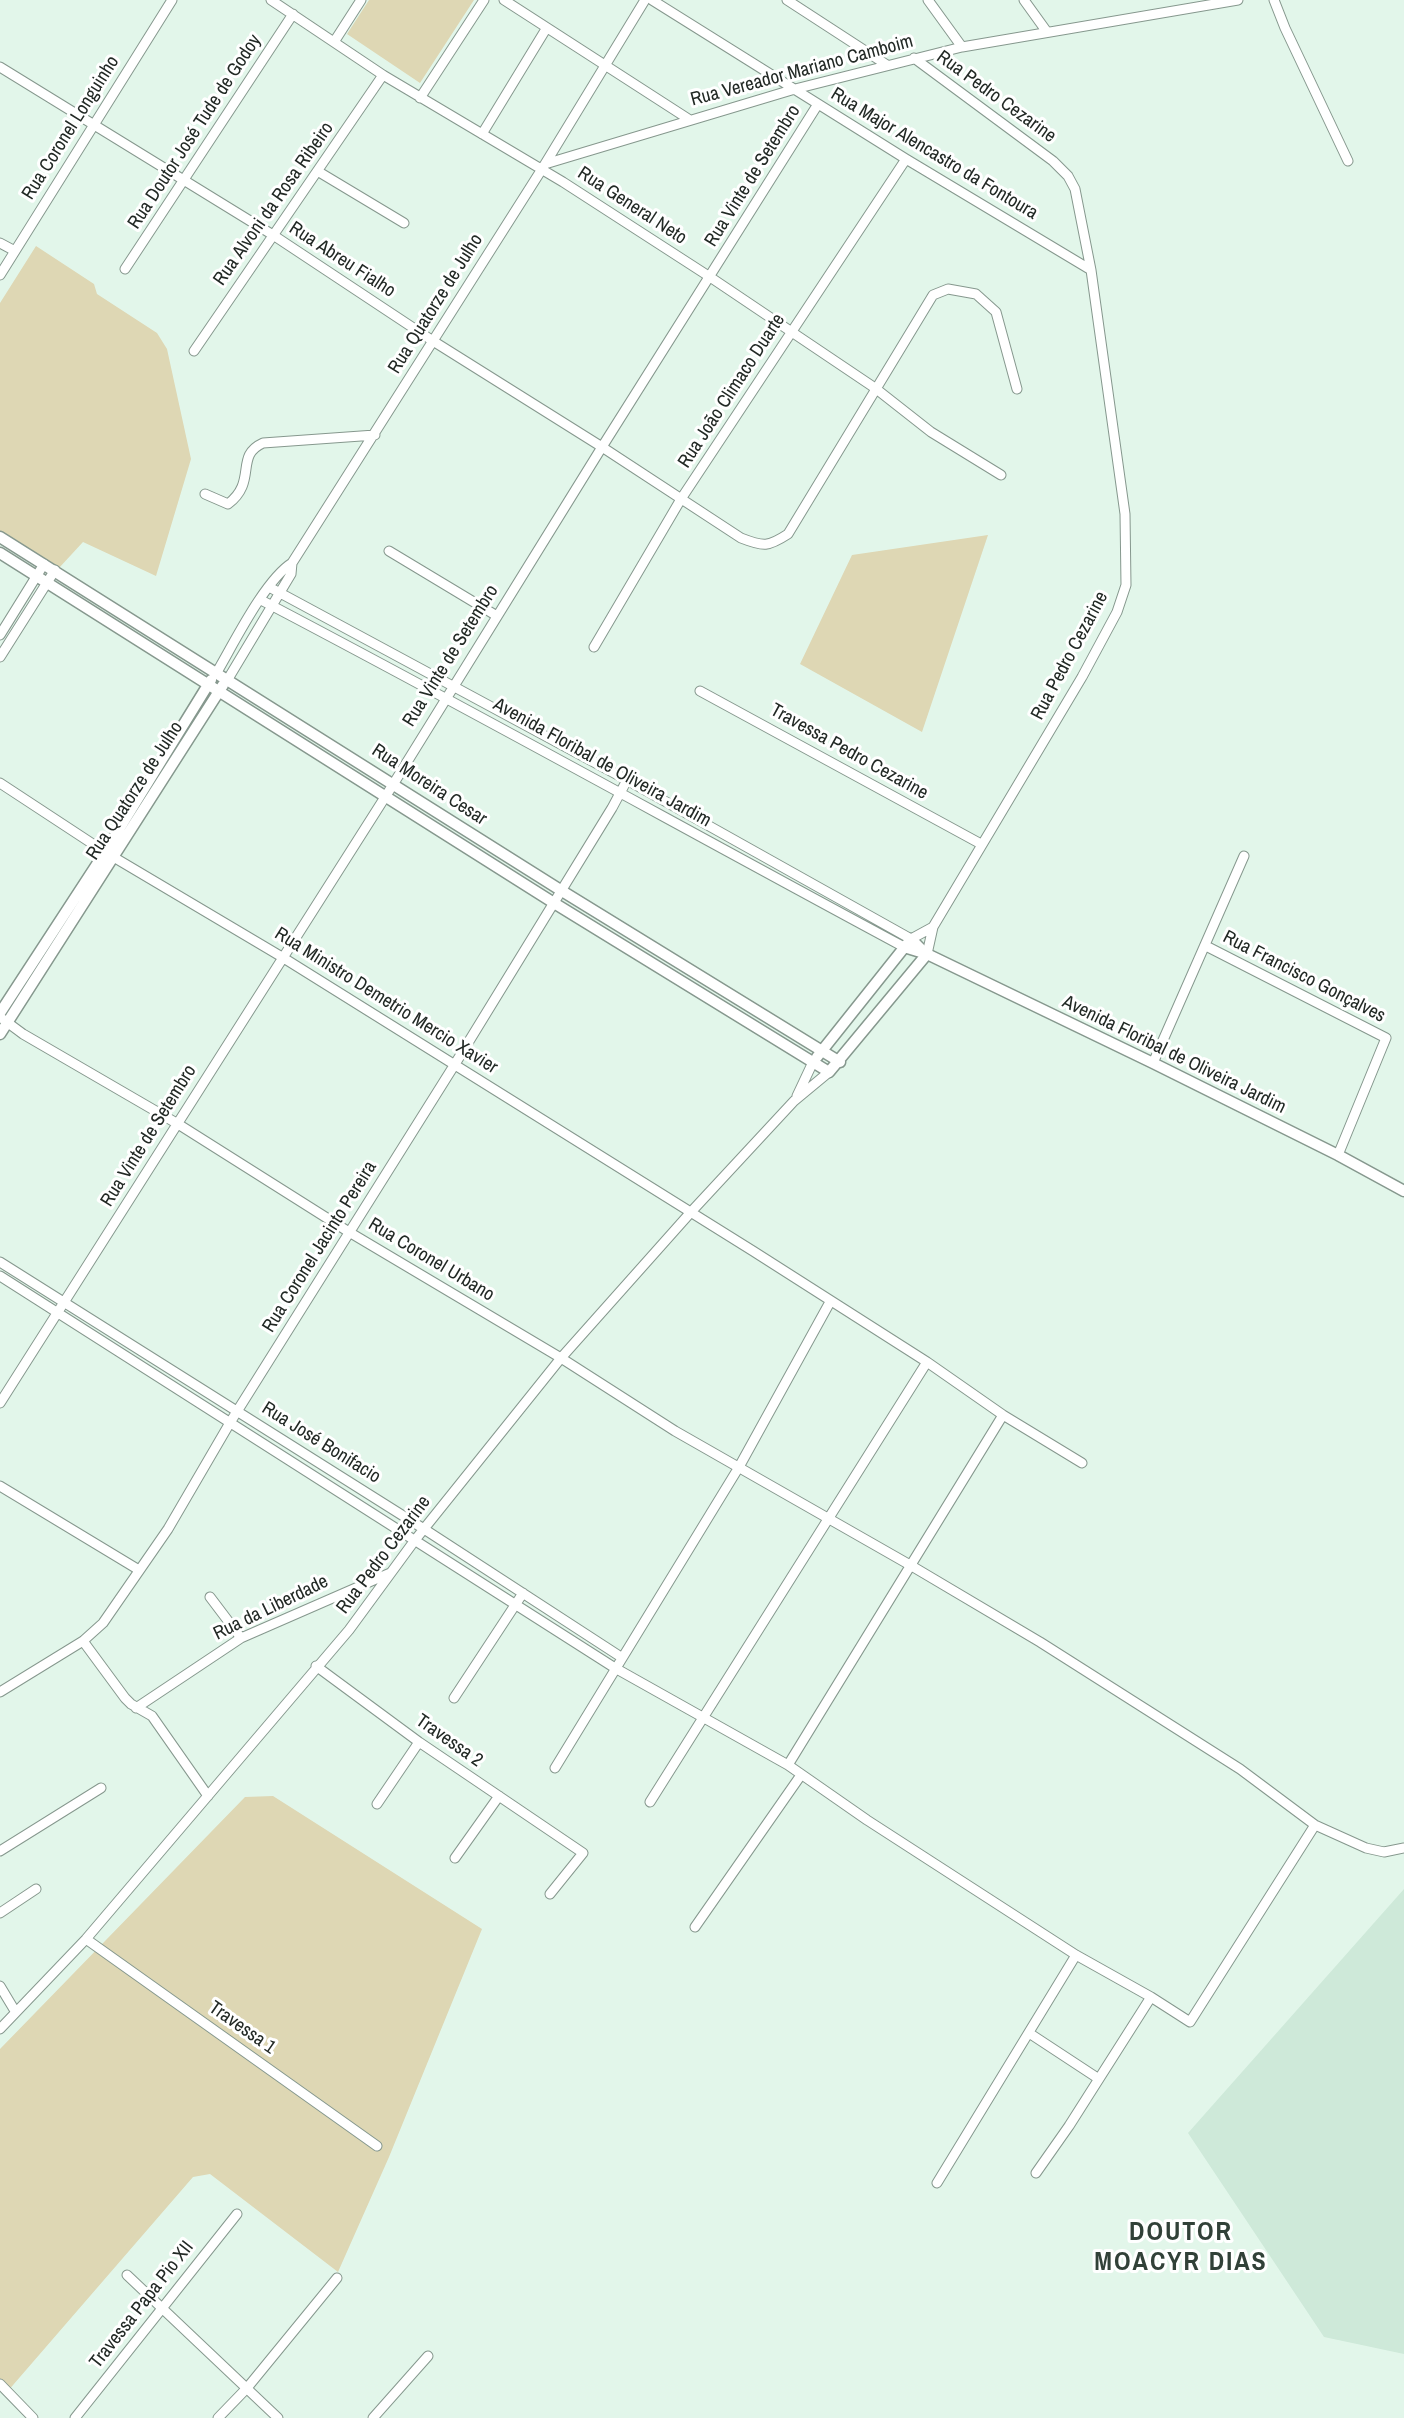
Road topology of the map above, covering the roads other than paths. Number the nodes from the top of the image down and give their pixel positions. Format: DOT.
graph roads {
  1 [pos="172,0"];
  2 [pos="271,0"];
  3 [pos="361,0"];
  4 [pos="484,0"];
  5 [pos="504,0"];
  6 [pos="645,0"];
  7 [pos="652,0"];
  8 [pos="787,0"];
  9 [pos="928,0"];
  10 [pos="1024,0"];
  11 [pos="1238,0"];
  12 [pos="1274,0"];
  13 [pos="293,14"];
  14 [pos="546,29"];
  15 [pos="1047,32"];
  16 [pos="334,42"];
  17 [pos="962,47"];
  18 [pos="914,58"];
  19 [pos="887,65"];
  20 [pos="0,66"];
  21 [pos="604,66"];
  22 [pos="383,75"];
  23 [pos="795,89"];
  24 [pos="420,98"];
  25 [pos="818,104"];
  26 [pos="690,120"];
  27 [pos="93,125"];
  28 [pos="482,134"];
  29 [pos="906,159"];
  30 [pos="1348,161"];
  31 [pos="543,166"];
  32 [pos="319,172"];
  33 [pos="186,180"];
  34 [pos="404,223"];
  35 [pos="273,235"];
  36 [pos="0,243"];
  37 [pos="15,251"];
  38 [pos="125,270"];
  39 [pos="1091,270"];
  40 [pos="0,275"];
  41 [pos="710,277"];
  42 [pos="792,332"];
  43 [pos="433,341"];
  44 [pos="194,351"];
  45 [pos="875,388"];
  46 [pos="1017,388"];
  47 [pos="375,435"];
  48 [pos="601,447"];
  49 [pos="1001,475"];
  50 [pos="205,494"];
  51 [pos="681,499"];
  52 [pos="0,537"];
  53 [pos="388,551"];
  54 [pos="0,553"];
  55 [pos="292,563"];
  56 [pos="44,564"];
  57 [pos="55,570"];
  58 [pos="37,575"];
  59 [pos="48,582"];
  60 [pos="270,587"];
  61 [pos="279,593"];
  62 [pos="261,600"];
  63 [pos="272,605"];
  64 [pos="497,616"];
  65 [pos="0,635"];
  66 [pos="366,639"];
  67 [pos="233,645"];
  68 [pos="594,647"];
  69 [pos="244,652"];
  70 [pos="359,652"];
  71 [pos="0,657"];
  72 [pos="217,672"];
  73 [pos="228,679"];
  74 [pos="209,684"];
  75 [pos="452,686"];
  76 [pos="700,691"];
  77 [pos="219,692"];
  78 [pos="445,698"];
  79 [pos="179,732"];
  80 [pos="190,739"];
  81 [pos="556,741"];
  82 [pos="550,753"];
  83 [pos="157,779"];
  84 [pos="627,780"];
  85 [pos="0,783"];
  86 [pos="394,783"];
  87 [pos="386,794"];
  88 [pos="620,794"];
  89 [pos="981,844"];
  90 [pos="110,854"];
  91 [pos="1244,856"];
  92 [pos="562,891"];
  93 [pos="554,902"];
  94 [pos="933,927"];
  95 [pos="907,943"];
  96 [pos="1206,946"];
  97 [pos="926,954"];
  98 [pos="282,957"];
  99 [pos="862,1000"];
  100 [pos="880,1012"];
  101 [pos="3,1017"];
  102 [pos="0,1032"];
  103 [pos="23,1034"];
  104 [pos="821,1051"];
  105 [pos="813,1062"];
  106 [pos="839,1062"];
  107 [pos="1153,1063"];
  108 [pos="455,1065"];
  109 [pos="829,1072"];
  110 [pos="794,1101"];
  111 [pos="178,1124"];
  112 [pos="1338,1155"];
  113 [pos="1404,1191"];
  114 [pos="691,1212"];
  115 [pos="349,1232"];
  116 [pos="0,1262"];
  117 [pos="0,1276"];
  118 [pos="830,1302"];
  119 [pos="63,1303"];
  120 [pos="57,1311"];
  121 [pos="561,1358"];
  122 [pos="927,1362"];
  123 [pos="0,1403"];
  124 [pos="237,1412"];
  125 [pos="1003,1415"];
  126 [pos="231,1422"];
  127 [pos="1082,1463"];
  128 [pos="738,1467"];
  129 [pos="0,1486"];
  130 [pos="828,1518"];
  131 [pos="424,1529"];
  132 [pos="415,1541"];
  133 [pos="910,1565"];
  134 [pos="139,1570"];
  135 [pos="392,1572"];
  136 [pos="523,1593"];
  137 [pos="210,1597"];
  138 [pos="515,1603"];
  139 [pos="561,1617"];
  140 [pos="554,1628"];
  141 [pos="241,1638"];
  142 [pos="83,1641"];
  143 [pos="621,1657"];
  144 [pos="316,1666"];
  145 [pos="615,1668"];
  146 [pos="0,1692"];
  147 [pos="454,1698"];
  148 [pos="136,1708"];
  149 [pos="704,1717"];
  150 [pos="419,1742"];
  151 [pos="788,1765"];
  152 [pos="555,1768"];
  153 [pos="801,1775"];
  154 [pos="101,1788"];
  155 [pos="208,1796"];
  156 [pos="499,1796"];
  157 [pos="650,1802"];
  158 [pos="377,1804"];
  159 [pos="1315,1825"];
  160 [pos="1404,1848"];
  161 [pos="0,1851"];
  162 [pos="455,1858"];
  163 [pos="36,1889"];
  164 [pos="550,1894"];
  165 [pos="0,1913"];
  166 [pos="695,1927"];
  167 [pos="86,1939"];
  168 [pos="1076,1955"];
  169 [pos="0,1986"];
  170 [pos="1151,1997"];
  171 [pos="15,2011"];
  172 [pos="0,2029"];
  173 [pos="1029,2033"];
  174 [pos="1099,2079"];
  175 [pos="377,2146"];
  176 [pos="1036,2173"];
  177 [pos="936,2183"];
  178 [pos="237,2214"];
  179 [pos="127,2275"];
  180 [pos="337,2278"];
  181 [pos="163,2308"];
  182 [pos="428,2356"];
  183 [pos="0,2384"];
  184 [pos="247,2388"];
  185 [pos="4,2396"];
  186 [pos="33,2418"];
  187 [pos="75,2418"];
  188 [pos="218,2418"];
  189 [pos="278,2418"];
  190 [pos="373,2418"];
  1 -- 27 [label="street, Rua Coronel Longuinho"];
  2 -- 13 [label="street, Rua General Neto"];
  3 -- 16 [label="street"];
  4 -- 24 [label="street"];
  5 -- 14 [label="street"];
  6 -- 21 [label="street, Rua Quatorze de Julho"];
  7 -- 23 [label="street, Rua Major Alencastro da Fontoura"];
  8 -- 19 [label="street"];
  9 -- 17 [label="street"];
  10 -- 15 [label="street"];
  11 -- 15 [label="street, Rua Vereador Mariano Camboim"];
  12 -- 30 [label="street"];
  13 -- 16 [label="street, Rua General Neto"];
  13 -- 33 [label="street, Rua Doutor José Tude de Godoy"];
  14 -- 21 [label="street"];
  14 -- 28 [label="street"];
  15 -- 17 [label="street, Rua Vereador Mariano Camboim"];
  16 -- 22 [label="street, Rua General Neto"];
  17 -- 18 [label="street, Rua Vereador Mariano Camboim"];
  18 -- 19 [label="street, Rua Vereador Mariano Camboim"];
  18 -- 39 [label="street, Rua Pedro Cezarine"];
  19 -- 23 [label="street, Rua Vereador Mariano Camboim"];
  20 -- 27 [label="street, Rua Abreu Fialho"];
  21 -- 26 [label="street"];
  21 -- 31 [label="street, Rua Quatorze de Julho"];
  22 -- 24 [label="street, Rua General Neto"];
  22 -- 32 [label="street, Rua Alvoni da Rosa Ribeiro"];
  23 -- 25 [label="street, Rua Major Alencastro da Fontoura"];
  23 -- 26 [label="street, Rua Vereador Mariano Camboim"];
  24 -- 28 [label="street, Rua General Neto"];
  25 -- 29 [label="street, Rua Major Alencastro da Fontoura"];
  25 -- 41 [label="street, Rua Vinte de Setembro"];
  26 -- 31 [label="street, Rua Vereador Mariano Camboim"];
  27 -- 33 [label="street, Rua Abreu Fialho"];
  27 -- 37 [label="street, Rua Coronel Longuinho"];
  28 -- 31 [label="street, Rua General Neto"];
  29 -- 39 [label="street, Rua Major Alencastro da Fontoura"];
  29 -- 42 [label="street, Rua João Climaco Duarte"];
  31 -- 41 [label="street, Rua General Neto"];
  31 -- 43 [label="street, Rua Quatorze de Julho"];
  32 -- 34 [label="street"];
  32 -- 35 [label="street, Rua Alvoni da Rosa Ribeiro"];
  33 -- 35 [label="street, Rua Abreu Fialho"];
  33 -- 38 [label="street, Rua Doutor José Tude de Godoy"];
  35 -- 43 [label="street, Rua Abreu Fialho"];
  35 -- 44 [label="street, Rua Alvoni da Rosa Ribeiro"];
  36 -- 37 [label="street"];
  37 -- 40 [label="street, Rua Coronel Longuinho"];
  39 -- 89 [label="street, Rua Pedro Cezarine"];
  41 -- 42 [label="street, Rua General Neto"];
  41 -- 48 [label="street, Rua Vinte de Setembro"];
  42 -- 45 [label="street, Rua General Neto"];
  42 -- 51 [label="street, Rua João Climaco Duarte"];
  43 -- 47 [label="street, Rua Quatorze de Julho"];
  43 -- 48 [label="street, Rua Abreu Fialho"];
  45 -- 46 [label="street"];
  45 -- 49 [label="street, Rua General Neto"];
  45 -- 51 [label="street, Rua Abreu Fialho"];
  47 -- 50 [label="street"];
  47 -- 55 [label="street, Rua Quatorze de Julho"];
  48 -- 51 [label="street, Rua Abreu Fialho"];
  48 -- 64 [label="street, Rua Vinte de Setembro"];
  51 -- 68 [label="street, Rua João Climaco Duarte"];
  52 -- 56 [label="street, Rua Moreira Cesar"];
  53 -- 64 [label="street"];
  54 -- 58 [label="street, Rua Moreira Cesar"];
  55 -- 60 [label="street, Rua Quatorze de Julho"];
  55 -- 61 [label="street, Rua Quatorze de Julho"];
  56 -- 57 [label="street, Rua Moreira Cesar"];
  56 -- 58 [label="street"];
  57 -- 59 [label="street"];
  57 -- 72 [label="street, Rua Moreira Cesar"];
  58 -- 59 [label="street, Rua Moreira Cesar"];
  58 -- 65 [label="street"];
  59 -- 71 [label="street"];
  59 -- 74 [label="street, Rua Moreira Cesar"];
  60 -- 61 [label="street, Avenida Floribal de Oliveira Jardim"];
  60 -- 62 [label="street, Rua Quatorze de Julho"];
  61 -- 63 [label="street, Rua Quatorze de Julho"];
  61 -- 66 [label="street, Avenida Floribal de Oliveira Jardim"];
  62 -- 63 [label="street, Avenida Floribal de Oliveira Jardim"];
  62 -- 67 [label="street, Rua Quatorze de Julho"];
  63 -- 69 [label="street, Rua Quatorze de Julho"];
  63 -- 70 [label="street, Avenida Floribal de Oliveira Jardim"];
  64 -- 75 [label="street, Rua Vinte de Setembro"];
  66 -- 70 [label="street"];
  66 -- 75 [label="street, Avenida Floribal de Oliveira Jardim"];
  67 -- 69 [label="street"];
  67 -- 72 [label="street, Rua Quatorze de Julho"];
  69 -- 73 [label="street, Rua Quatorze de Julho"];
  70 -- 78 [label="street, Avenida Floribal de Oliveira Jardim"];
  72 -- 73 [label="street, Rua Moreira Cesar"];
  72 -- 74 [label="street, Rua Quatorze de Julho"];
  73 -- 77 [label="street, Rua Quatorze de Julho"];
  73 -- 86 [label="street, Rua Moreira Cesar"];
  74 -- 77 [label="street, Rua Moreira Cesar"];
  74 -- 79 [label="street, Rua Quatorze de Julho"];
  75 -- 78 [label="street, Rua Vinte de Setembro"];
  75 -- 81 [label="street, Avenida Floribal de Oliveira Jardim"];
  76 -- 89 [label="street, Travessa Pedro Cezarine"];
  77 -- 80 [label="street, Rua Quatorze de Julho"];
  77 -- 87 [label="street, Rua Moreira Cesar"];
  78 -- 82 [label="street, Avenida Floribal de Oliveira Jardim"];
  78 -- 86 [label="street, Rua Vinte de Setembro"];
  79 -- 80 [label="street"];
  79 -- 83 [label="street, Rua Quatorze de Julho"];
  80 -- 83 [label="street, Rua Quatorze de Julho"];
  81 -- 82 [label="street"];
  81 -- 84 [label="street, Avenida Floribal de Oliveira Jardim"];
  82 -- 88 [label="street, Avenida Floribal de Oliveira Jardim"];
  83 -- 90 [label="street, Rua Quatorze de Julho"];
  84 -- 88 [label="street, Rua Coronel Jacinto Pereira"];
  84 -- 95 [label="street, Avenida Floribal de Oliveira Jardim"];
  85 -- 90 [label="street, Rua Ministro Demetrio Mercio Xavier"];
  86 -- 87 [label="street, Rua Vinte de Setembro"];
  86 -- 92 [label="street, Rua Moreira Cesar"];
  87 -- 93 [label="street, Rua Moreira Cesar"];
  87 -- 98 [label="street, Rua Vinte de Setembro"];
  88 -- 92 [label="street, Rua Coronel Jacinto Pereira"];
  88 -- 95 [label="street, Avenida Floribal de Oliveira Jardim"];
  89 -- 94 [label="street, Rua Pedro Cezarine"];
  90 -- 98 [label="street, Rua Ministro Demetrio Mercio Xavier"];
  90 -- 101 [label="street, Rua Quatorze de Julho"];
  91 -- 96 [label="street"];
  92 -- 93 [label="street, Rua Coronel Jacinto Pereira"];
  92 -- 104 [label="street, Rua Moreira Cesar"];
  93 -- 105 [label="street, Rua Moreira Cesar"];
  93 -- 108 [label="street, Rua Coronel Jacinto Pereira"];
  94 -- 95 [label="street, Rua Pedro Cezarine"];
  94 -- 97 [label="street"];
  95 -- 97 [label="street, Avenida Floribal de Oliveira Jardim"];
  95 -- 99 [label="street, Rua Pedro Cezarine"];
  96 -- 107 [label="street"];
  96 -- 112 [label="street, Rua Francisco Gonçalves"];
  97 -- 100 [label="street, Rua Pedro Cezarine"];
  97 -- 107 [label="street, Avenida Floribal de Oliveira Jardim"];
  98 -- 108 [label="street, Rua Ministro Demetrio Mercio Xavier"];
  98 -- 111 [label="street, Rua Vinte de Setembro"];
  99 -- 100 [label="street"];
  99 -- 104 [label="street, Rua Pedro Cezarine"];
  100 -- 106 [label="street, Rua Pedro Cezarine"];
  101 -- 102 [label="street, Rua Quatorze de Julho"];
  101 -- 103 [label="street, Rua Coronel Urbano"];
  102 -- 103 [label="street, Rua Coronel Urbano"];
  103 -- 111 [label="street, Rua Coronel Urbano"];
  104 -- 105 [label="street, Rua Pedro Cezarine"];
  104 -- 106 [label="street, Rua Moreira Cesar"];
  105 -- 109 [label="street, Rua Moreira Cesar"];
  105 -- 110 [label="street, Rua Pedro Cezarine"];
  106 -- 109 [label="street, Rua Pedro Cezarine"];
  107 -- 112 [label="street, Avenida Floribal de Oliveira Jardim"];
  108 -- 114 [label="street, Rua Ministro Demetrio Mercio Xavier"];
  108 -- 115 [label="street, Rua Coronel Jacinto Pereira"];
  109 -- 110 [label="street, Rua Pedro Cezarine"];
  110 -- 114 [label="street, Rua Pedro Cezarine"];
  111 -- 115 [label="street, Rua Coronel Urbano"];
  111 -- 119 [label="street, Rua Vinte de Setembro"];
  112 -- 113 [label="street, Avenida Floribal de Oliveira Jardim"];
  114 -- 118 [label="street, Rua Ministro Demetrio Mercio Xavier"];
  114 -- 121 [label="street, Rua Pedro Cezarine"];
  115 -- 121 [label="street, Rua Coronel Urbano"];
  115 -- 124 [label="street, Rua Coronel Jacinto Pereira"];
  116 -- 119 [label="street, Rua José Bonifacio"];
  117 -- 120 [label="street, Rua José Bonifacio"];
  118 -- 122 [label="street, Rua Ministro Demetrio Mercio Xavier"];
  118 -- 128 [label="street"];
  119 -- 120 [label="street, Rua Vinte de Setembro"];
  119 -- 124 [label="street, Rua José Bonifacio"];
  120 -- 123 [label="street, Rua Vinte de Setembro"];
  120 -- 126 [label="street, Rua José Bonifacio"];
  121 -- 128 [label="street, Rua Coronel Urbano"];
  121 -- 131 [label="street, Rua Pedro Cezarine"];
  122 -- 125 [label="street, Rua Ministro Demetrio Mercio Xavier"];
  122 -- 130 [label="street"];
  124 -- 126 [label="street, Rua Coronel Jacinto Pereira"];
  124 -- 131 [label="street, Rua José Bonifacio"];
  125 -- 127 [label="street, Rua Ministro Demetrio Mercio Xavier"];
  125 -- 133 [label="street"];
  126 -- 132 [label="street, Rua José Bonifacio"];
  126 -- 134 [label="street, Rua Coronel Jacinto Pereira"];
  128 -- 130 [label="street, Rua Coronel Urbano"];
  128 -- 143 [label="street"];
  129 -- 134 [label="street"];
  130 -- 133 [label="street, Rua Coronel Urbano"];
  130 -- 149 [label="street"];
  131 -- 132 [label="street, Rua Pedro Cezarine"];
  131 -- 136 [label="street, Rua José Bonifacio"];
  132 -- 135 [label="street, Rua Pedro Cezarine"];
  132 -- 138 [label="street, Rua José Bonifacio"];
  133 -- 151 [label="street"];
  133 -- 159 [label="street, Rua Coronel Urbano"];
  134 -- 142 [label="street, Rua Coronel Jacinto Pereira"];
  135 -- 141 [label="street, Rua da Liberdade"];
  135 -- 144 [label="street, Rua Pedro Cezarine"];
  136 -- 138 [label="street"];
  136 -- 139 [label="street, Rua José Bonifacio"];
  137 -- 141 [label="street"];
  138 -- 140 [label="street, Rua José Bonifacio"];
  138 -- 147 [label="street"];
  139 -- 140 [label="street"];
  139 -- 143 [label="street, Rua José Bonifacio"];
  140 -- 145 [label="street, Rua José Bonifacio"];
  141 -- 148 [label="street, Rua da Liberdade"];
  142 -- 146 [label="street, Rua Coronel Jacinto Pereira"];
  142 -- 148 [label="street"];
  143 -- 145 [label="street"];
  144 -- 150 [label="street, Travessa 2"];
  144 -- 155 [label="street, Rua Pedro Cezarine"];
  145 -- 149 [label="street, Rua José Bonifacio"];
  145 -- 152 [label="street"];
  148 -- 155 [label="street"];
  149 -- 151 [label="street, Rua José Bonifacio"];
  149 -- 157 [label="street"];
  150 -- 156 [label="street, Travessa 2"];
  150 -- 158 [label="street"];
  151 -- 153 [label="street, Rua José Bonifacio"];
  153 -- 166 [label="street"];
  153 -- 168 [label="street, Rua José Bonifacio"];
  154 -- 161 [label="street"];
  155 -- 167 [label="street, Rua Pedro Cezarine"];
  156 -- 162 [label="street"];
  156 -- 164 [label="street, Travessa 2"];
  159 -- 160 [label="street, Rua Coronel Urbano"];
  159 -- 170 [label="street, Rua José Bonifacio"];
  163 -- 165 [label="street"];
  167 -- 171 [label="street, Rua Pedro Cezarine"];
  167 -- 175 [label="street, Travessa 1"];
  168 -- 170 [label="street, Rua José Bonifacio"];
  168 -- 173 [label="street"];
  169 -- 171 [label="street"];
  170 -- 174 [label="street"];
  171 -- 172 [label="street, Rua Pedro Cezarine"];
  173 -- 174 [label="street"];
  173 -- 177 [label="street"];
  174 -- 176 [label="street"];
  178 -- 181 [label="street, Travessa Papa Pio XII"];
  179 -- 181 [label="street"];
  180 -- 184 [label="street"];
  181 -- 184 [label="street"];
  181 -- 187 [label="street, Travessa Papa Pio XII"];
  182 -- 190 [label="street"];
  183 -- 185 [label="street"];
  184 -- 188 [label="street"];
  184 -- 189 [label="street"];
  185 -- 186 [label="street"];
}
